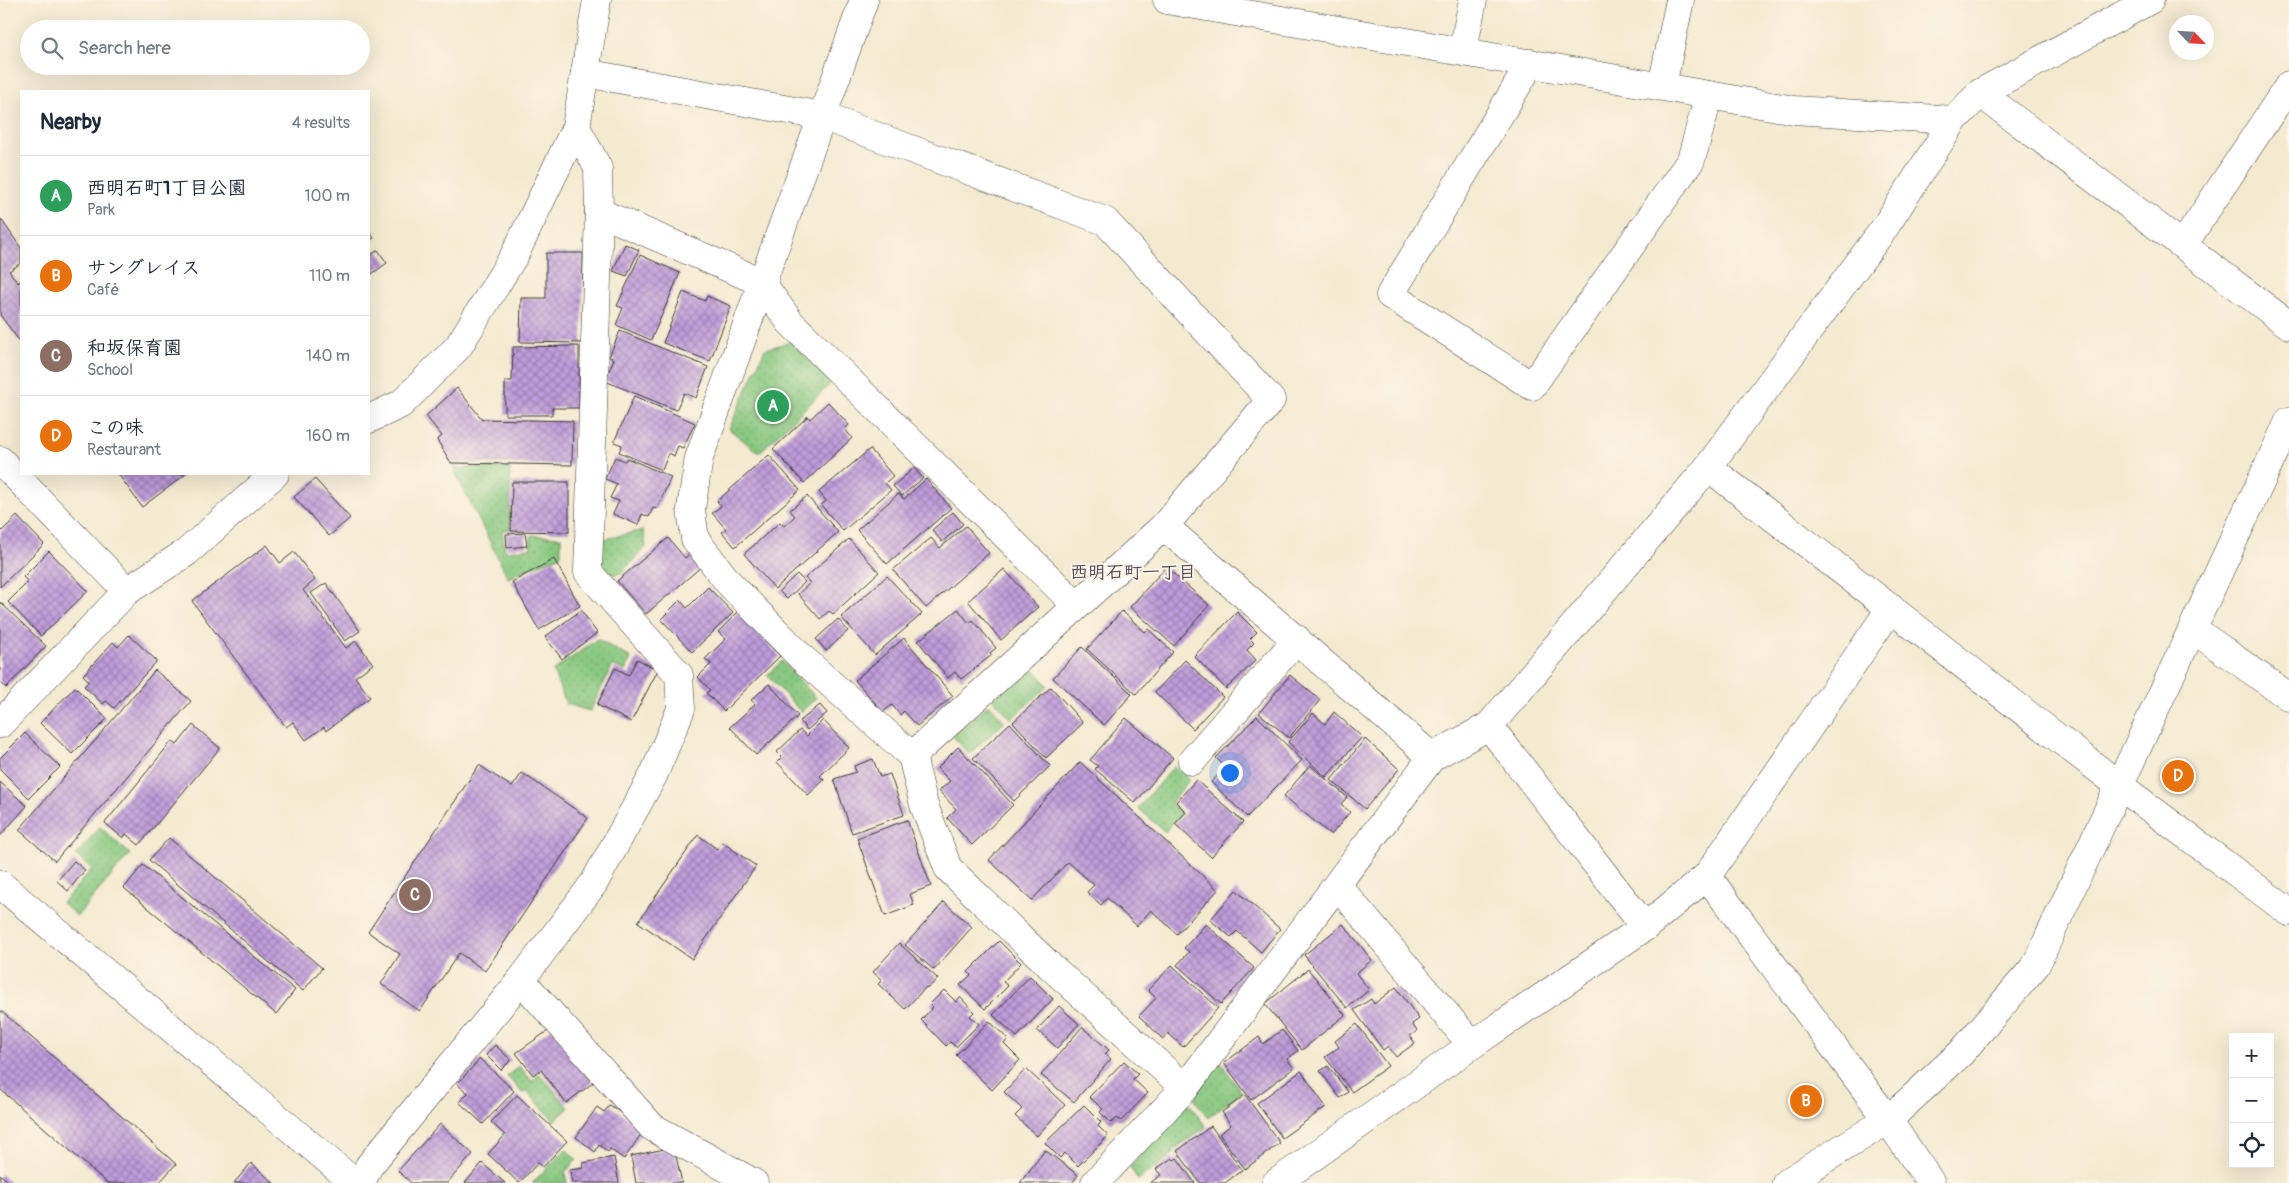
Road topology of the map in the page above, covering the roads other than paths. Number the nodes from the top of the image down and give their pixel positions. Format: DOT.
graph roads {
  1 [pos="597,0"];
  2 [pos="864,0"];
  3 [pos="1167,0"];
  4 [pos="1473,0"];
  5 [pos="1680,0"];
  6 [pos="2150,0"];
  7 [pos="1463,50"];
  8 [pos="1531,63"];
  9 [pos="585,73"];
  10 [pos="2289,85"];
  11 [pos="1662,86"];
  12 [pos="1980,93"];
  13 [pos="1709,95"];
  14 [pos="822,116"];
  15 [pos="1954,120"];
  16 [pos="576,127"];
  17 [pos="599,212"];
  18 [pos="2183,245"];
  19 [pos="761,282"];
  20 [pos="2289,325"];
  21 [pos="370,419"];
  22 [pos="2289,421"];
  23 [pos="0,460"];
  24 [pos="1708,467"];
  25 [pos="274,475"];
  26 [pos="1164,526"];
  27 [pos="127,591"];
  28 [pos="1077,606"];
  29 [pos="1891,608"];
  30 [pos="2193,629"];
  31 [pos="1297,639"];
  32 [pos="2289,697"];
  33 [pos="0,724"];
  34 [pos="1489,726"];
  35 [pos="912,756"];
  36 [pos="1432,757"];
  37 [pos="1192,761"];
  38 [pos="2120,786"];
  39 [pos="1707,876"];
  40 [pos="0,884"];
  41 [pos="1337,885"];
  42 [pos="2289,912"];
  43 [pos="1645,927"];
  44 [pos="521,980"];
  45 [pos="1472,1045"];
  46 [pos="1185,1088"];
  47 [pos="1888,1120"];
  48 [pos="355,1183"];
  49 [pos="361,1183"];
  50 [pos="754,1183"];
  51 [pos="1095,1183"];
  52 [pos="1276,1183"];
  53 [pos="1786,1183"];
  54 [pos="1931,1183"];
  1 -- 9 [label="street"];
  2 -- 14 [label="street"];
  3 -- 7 [label="street"];
  4 -- 7 [label="street"];
  5 -- 11 [label="street"];
  6 -- 12 [label="street"];
  7 -- 8 [label="street"];
  8 -- 11 [label="street"];
  8 -- 13 [label="street"];
  9 -- 14 [label="street"];
  9 -- 16 [label="street"];
  10 -- 18 [label="street"];
  11 -- 13 [label="street"];
  12 -- 15 [label="street"];
  12 -- 18 [label="street"];
  13 -- 15 [label="street"];
  14 -- 19 [label="street"];
  14 -- 26 [label="street"];
  15 -- 24 [label="street"];
  16 -- 17 [label="street"];
  16 -- 21 [label="street"];
  17 -- 19 [label="street"];
  17 -- 44 [label="street"];
  18 -- 20 [label="street"];
  19 -- 28 [label="street"];
  19 -- 35 [label="street"];
  22 -- 30 [label="street"];
  23 -- 27 [label="street"];
  24 -- 29 [label="street"];
  24 -- 34 [label="street"];
  25 -- 27 [label="street"];
  26 -- 28 [label="street"];
  26 -- 31 [label="street"];
  27 -- 33 [label="street"];
  28 -- 35 [label="street"];
  29 -- 38 [label="street"];
  29 -- 39 [label="street"];
  30 -- 32 [label="street"];
  30 -- 38 [label="street"];
  31 -- 36 [label="street"];
  31 -- 37 [label="street"];
  34 -- 36 [label="street"];
  34 -- 43 [label="street"];
  35 -- 46 [label="street"];
  36 -- 41 [label="street"];
  38 -- 42 [label="street"];
  38 -- 47 [label="street"];
  39 -- 43 [label="street"];
  39 -- 47 [label="street"];
  40 -- 48 [label="street"];
  41 -- 45 [label="street"];
  41 -- 46 [label="street"];
  43 -- 45 [label="street"];
  44 -- 49 [label="street"];
  44 -- 50 [label="street"];
  45 -- 52 [label="street"];
  46 -- 51 [label="street"];
  47 -- 53 [label="street"];
  47 -- 54 [label="street"];
}
